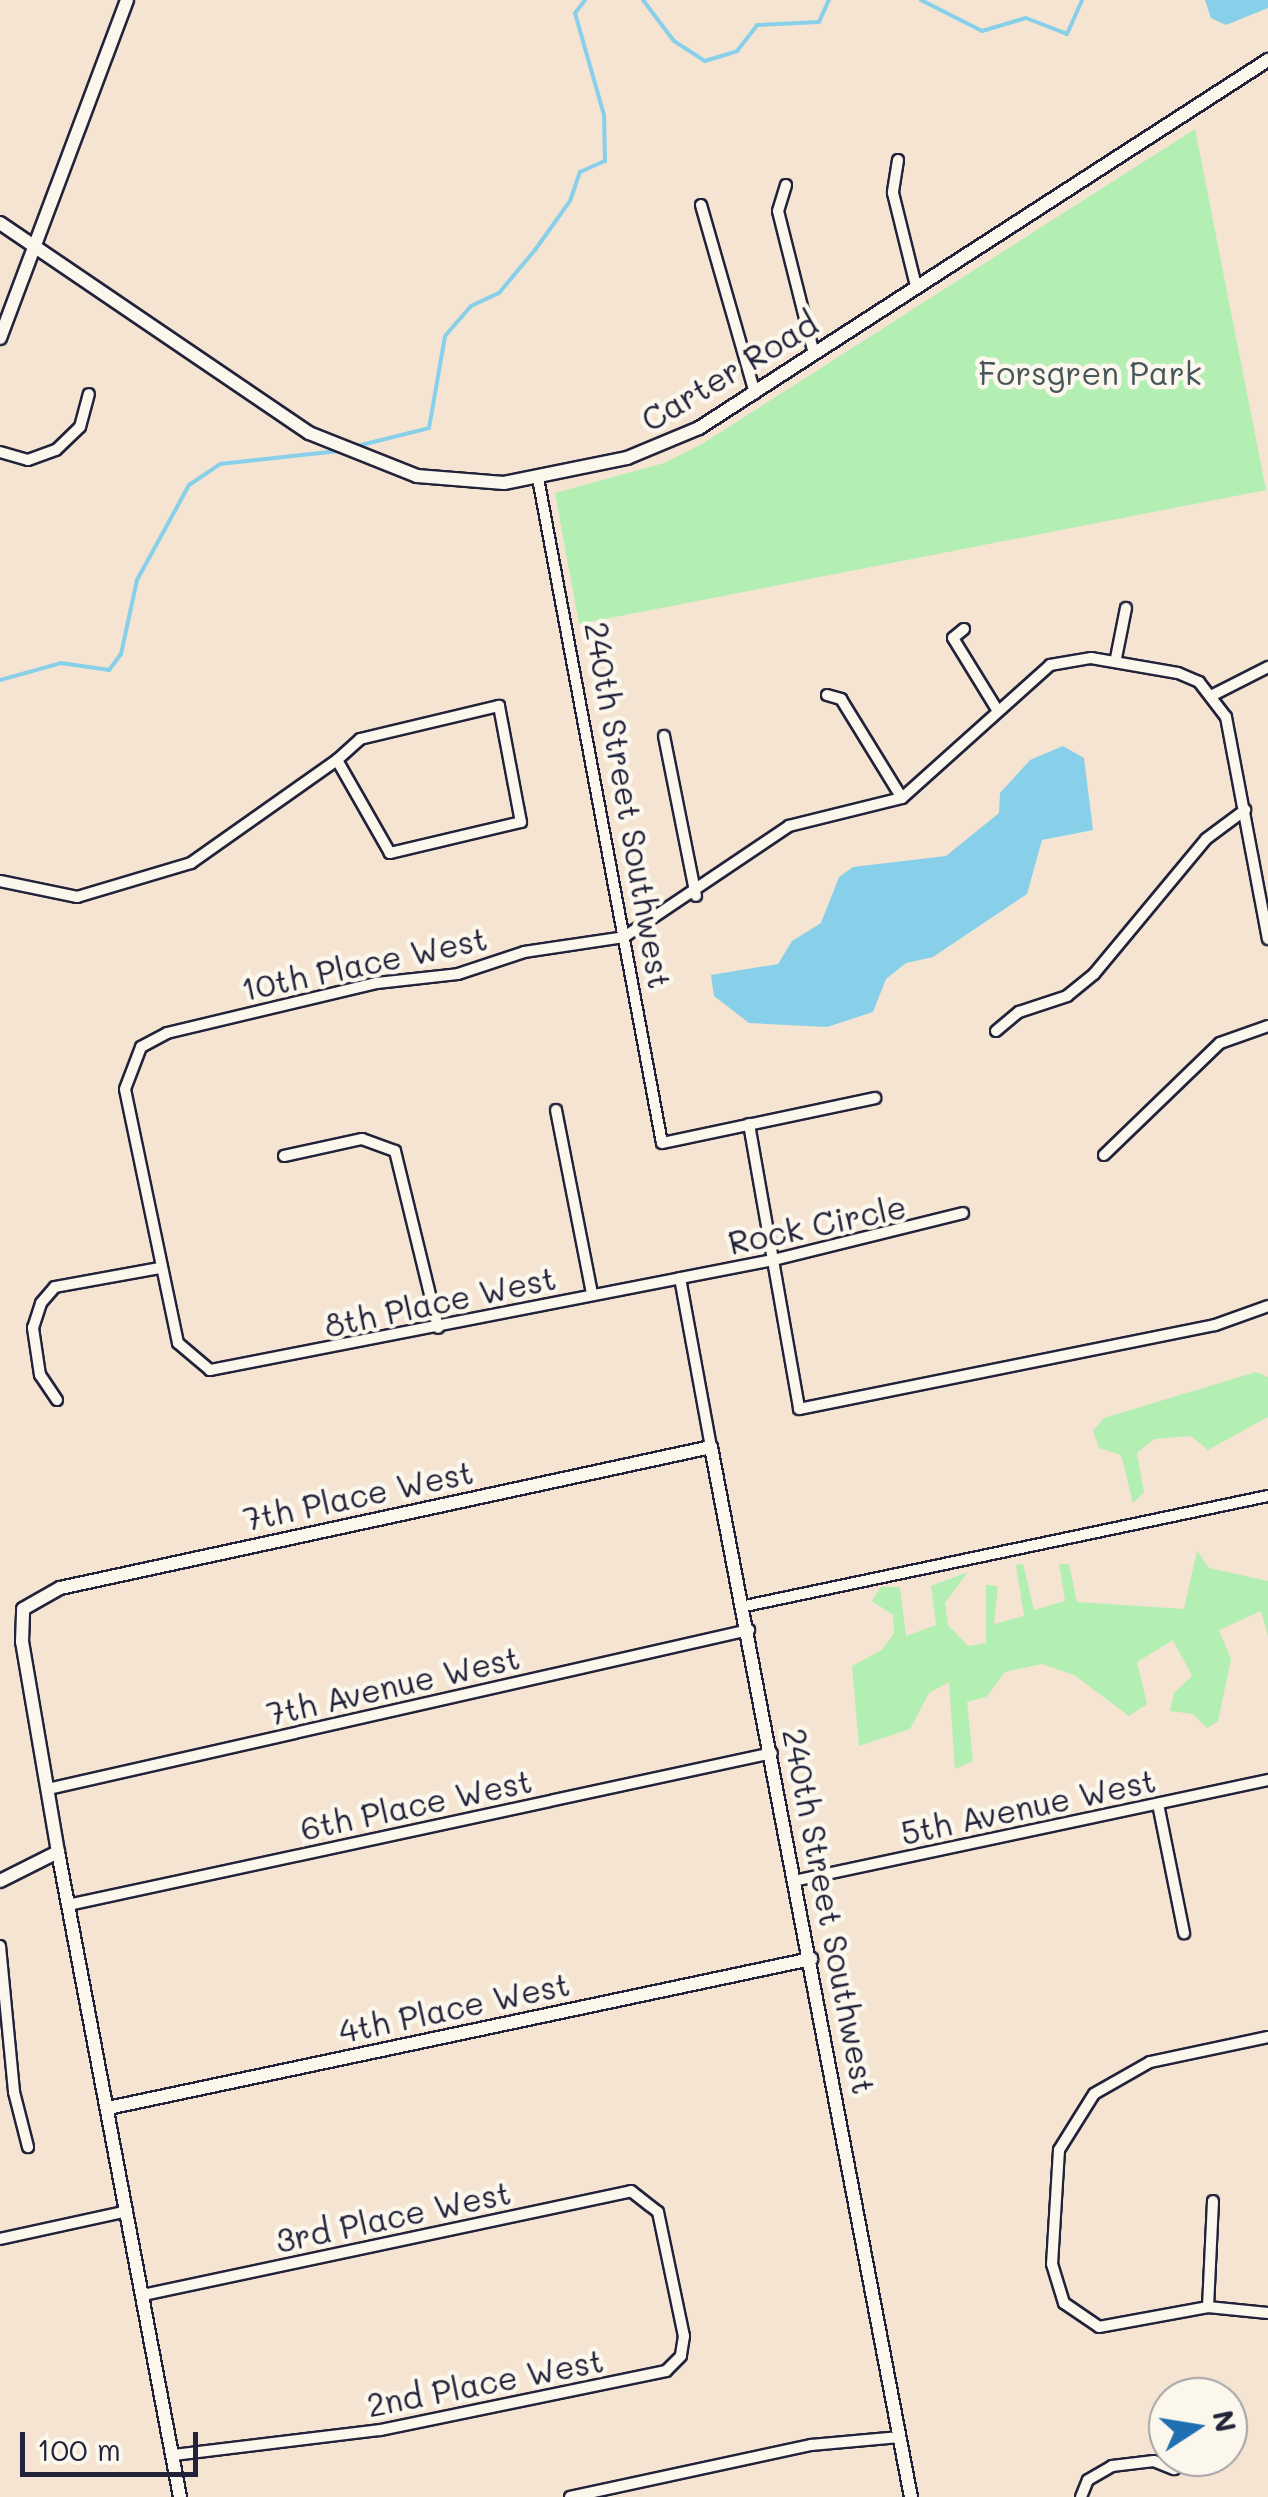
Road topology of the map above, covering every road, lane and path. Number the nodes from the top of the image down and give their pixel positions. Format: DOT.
graph roads {
  1 [pos="126,0"];
  2 [pos="1268,60"];
  3 [pos="898,160"];
  4 [pos="786,185"];
  5 [pos="701,206"];
  6 [pos="0,223"];
  7 [pos="34,244"];
  8 [pos="916,286"];
  9 [pos="0,338"];
  10 [pos="814,354"];
  11 [pos="755,393"];
  12 [pos="89,394"];
  13 [pos="0,452"];
  14 [pos="538,478"];
  15 [pos="1126,608"];
  16 [pos="964,629"];
  17 [pos="1116,658"];
  18 [pos="1268,667"];
  19 [pos="827,695"];
  20 [pos="1211,696"];
  21 [pos="996,708"];
  22 [pos="664,736"];
  23 [pos="337,760"];
  24 [pos="902,798"];
  25 [pos="1245,810"];
  26 [pos="0,881"];
  27 [pos="696,896"];
  28 [pos="624,937"];
  29 [pos="1268,939"];
  30 [pos="1268,1026"];
  31 [pos="996,1031"];
  32 [pos="875,1098"];
  33 [pos="556,1110"];
  34 [pos="749,1124"];
  35 [pos="1104,1154"];
  36 [pos="284,1156"];
  37 [pos="963,1214"];
  38 [pos="774,1260"];
  39 [pos="160,1268"];
  40 [pos="680,1278"];
  41 [pos="592,1294"];
  42 [pos="1268,1306"];
  43 [pos="438,1328"];
  44 [pos="57,1400"];
  45 [pos="711,1448"];
  46 [pos="1268,1496"];
  47 [pos="745,1606"];
  48 [pos="750,1630"];
  49 [pos="774,1753"];
  50 [pos="1268,1780"];
  51 [pos="48,1789"];
  52 [pos="1158,1804"];
  53 [pos="58,1852"];
  54 [pos="798,1880"];
  55 [pos="0,1882"];
  56 [pos="68,1904"];
  57 [pos="1184,1933"];
  58 [pos="0,1946"];
  59 [pos="812,1959"];
  60 [pos="1268,2037"];
  61 [pos="108,2108"];
  62 [pos="28,2147"];
  63 [pos="1213,2200"];
  64 [pos="127,2211"];
  65 [pos="0,2239"];
  66 [pos="143,2295"];
  67 [pos="1208,2307"];
  68 [pos="1268,2313"];
  69 [pos="681,2356"];
  70 [pos="900,2437"];
  71 [pos="172,2455"];
  72 [pos="1148,2462"];
  73 [pos="180,2497"];
  74 [pos="570,2497"];
  75 [pos="911,2497"];
  76 [pos="1081,2497"];
  1 -- 7 [label="street"];
  2 -- 8 [label="street, Carter Road"];
  3 -- 8 [label="street"];
  4 -- 10 [label="street"];
  5 -- 11 [label="street"];
  6 -- 7 [label="street, Carter Road"];
  7 -- 9 [label="street"];
  7 -- 14 [label="street, Carter Road"];
  8 -- 10 [label="street, Carter Road"];
  10 -- 11 [label="street, Carter Road"];
  11 -- 14 [label="street, Carter Road"];
  12 -- 13 [label="street"];
  14 -- 28 [label="street, 240th Street Southwest"];
  15 -- 17 [label="street"];
  16 -- 21 [label="street"];
  17 -- 20 [label="street"];
  17 -- 21 [label="street"];
  18 -- 20 [label="street"];
  19 -- 24 [label="street"];
  20 -- 25 [label="street"];
  21 -- 24 [label="street"];
  22 -- 27 [label="street"];
  23 -- 23 [label="street"];
  23 -- 26 [label="street"];
  24 -- 27 [label="street"];
  25 -- 29 [label="street"];
  25 -- 31 [label="street"];
  27 -- 28 [label="street"];
  28 -- 34 [label="street, 240th Street Southwest"];
  28 -- 39 [label="street, 10th Place West"];
  30 -- 35 [label="street"];
  32 -- 34 [label="street"];
  33 -- 41 [label="street"];
  34 -- 38 [label="street"];
  36 -- 43 [label="street"];
  37 -- 38 [label="street, Rock Circle"];
  38 -- 40 [label="street, Rock Circle"];
  38 -- 42 [label="street"];
  39 -- 43 [label="street, 8th Place West"];
  39 -- 44 [label="street"];
  40 -- 41 [label="street, 8th Place West"];
  40 -- 45 [label="street, 240th Street Southwest"];
  41 -- 43 [label="street, 8th Place West"];
  45 -- 47 [label="street, 240th Street Southwest"];
  45 -- 51 [label="street, 7th Place West"];
  46 -- 47 [label="street"];
  47 -- 48 [label="street, 240th Street Southwest"];
  48 -- 49 [label="street, 240th Street Southwest"];
  48 -- 51 [label="street, 7th Avenue West"];
  49 -- 54 [label="street, 240th Street Southwest"];
  49 -- 56 [label="street, 6th Place West"];
  50 -- 52 [label="street, 5th Avenue West"];
  51 -- 53 [label="street"];
  52 -- 54 [label="street, 5th Avenue West"];
  52 -- 57 [label="street"];
  53 -- 55 [label="street"];
  53 -- 56 [label="street"];
  54 -- 59 [label="street, 240th Street Southwest"];
  56 -- 61 [label="street"];
  58 -- 62 [label="street"];
  59 -- 61 [label="street, 4th Place West"];
  59 -- 70 [label="street, 240th Street Southwest"];
  60 -- 67 [label="street"];
  61 -- 64 [label="street"];
  63 -- 67 [label="street"];
  64 -- 65 [label="street"];
  64 -- 66 [label="street"];
  66 -- 69 [label="street, 3rd Place West"];
  66 -- 71 [label="street"];
  67 -- 68 [label="street"];
  69 -- 71 [label="street, 2nd Place West"];
  70 -- 74 [label="street"];
  70 -- 75 [label="street, 240th Street Southwest"];
  71 -- 73 [label="street"];
  72 -- 76 [label="street"];
}
